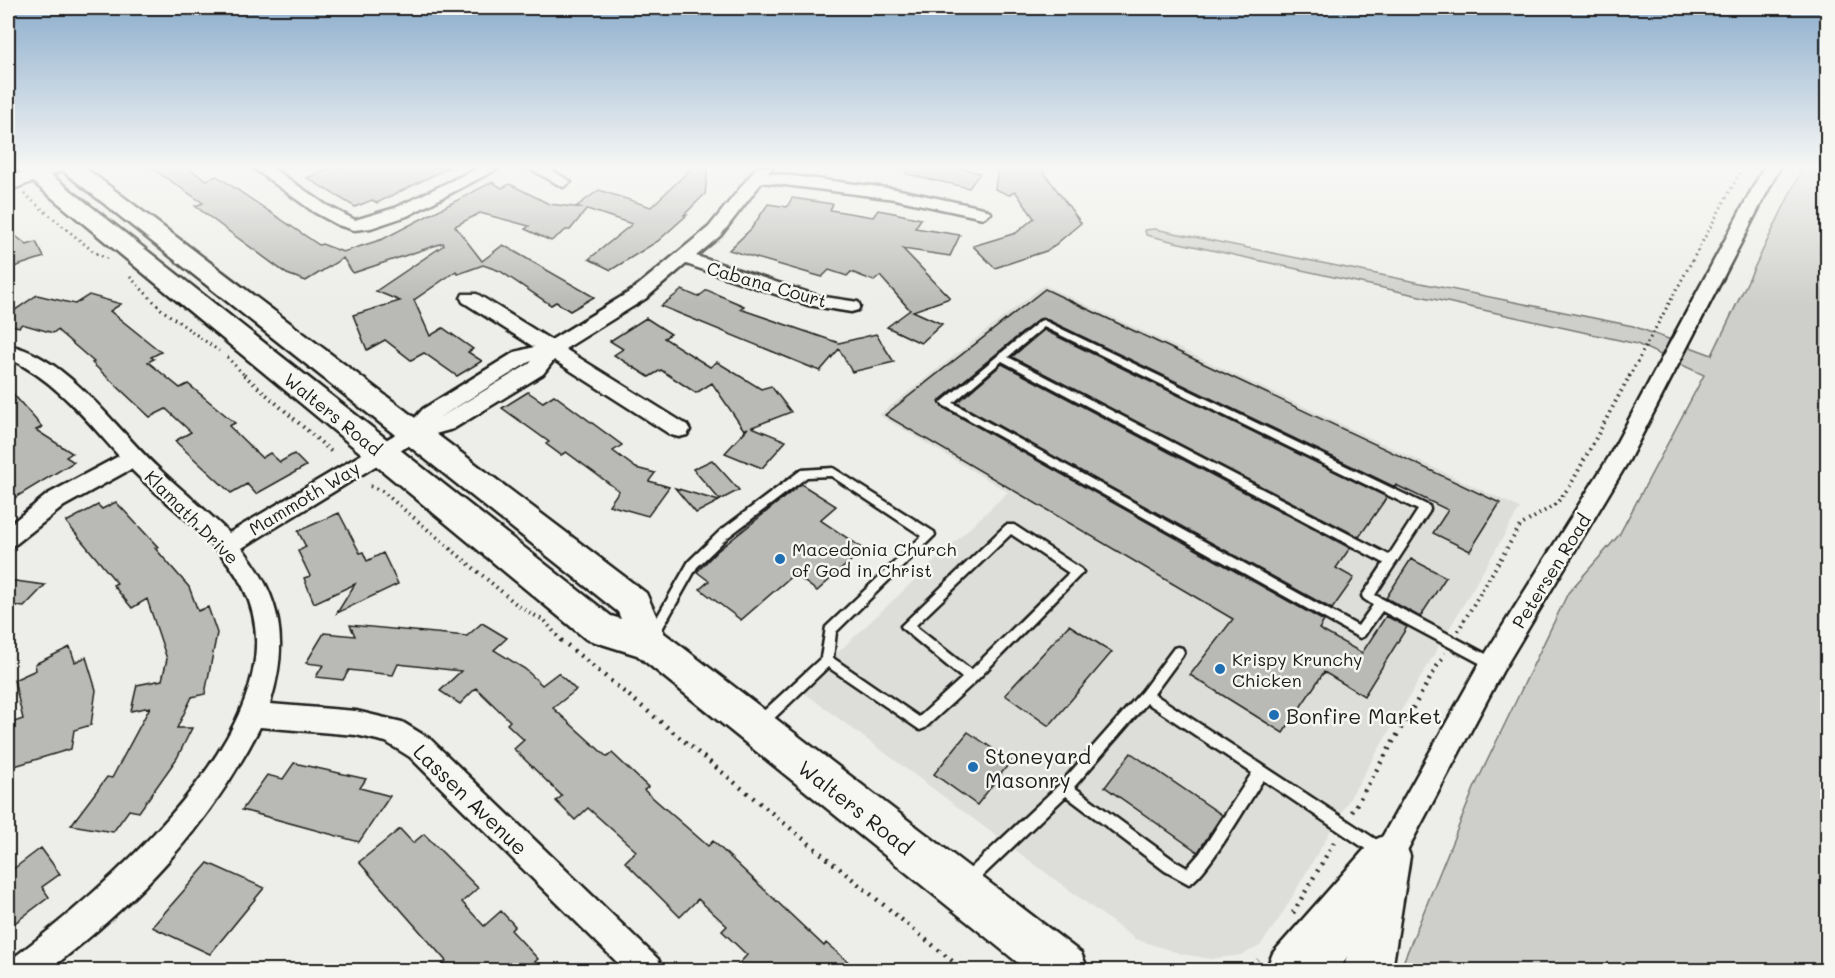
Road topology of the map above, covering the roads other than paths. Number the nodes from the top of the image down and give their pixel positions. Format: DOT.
graph roads {
  1 [pos="74,213"];
  2 [pos="128,213"];
  3 [pos="330,213"];
  4 [pos="397,213"];
  5 [pos="730,213"];
  6 [pos="1748,213"];
  7 [pos="685,258"];
  8 [pos="470,298"];
  9 [pos="851,306"];
  10 [pos="553,348"];
  11 [pos="8,351"];
  12 [pos="1001,357"];
  13 [pos="679,430"];
  14 [pos="414,433"];
  15 [pos="381,452"];
  16 [pos="133,458"];
  17 [pos="8,538"];
  18 [pos="226,546"];
  19 [pos="1390,561"];
  20 [pos="1380,604"];
  21 [pos="649,643"];
  22 [pos="1178,652"];
  23 [pos="827,660"];
  24 [pos="1493,664"];
  25 [pos="970,678"];
  26 [pos="1146,695"];
  27 [pos="252,716"];
  28 [pos="755,728"];
  29 [pos="1261,771"];
  30 [pos="1065,788"];
  31 [pos="1388,856"];
  32 [pos="959,888"];
  33 [pos="1274,965"];
  34 [pos="23,970"];
  35 [pos="647,970"];
  36 [pos="1064,970"];
  37 [pos="1322,970"];
  38 [pos="1368,970"];
  1 -- 15 [label="main road, Walters Road"];
  2 -- 14 [label="main road, Walters Road"];
  3 -- 4 [label="street"];
  5 -- 7 [label="street, Mammoth Way"];
  6 -- 24 [label="street, Petersen Road"];
  7 -- 9 [label="street, Cabana Court"];
  7 -- 10 [label="street, Mammoth Way"];
  8 -- 10 [label="street"];
  10 -- 13 [label="street"];
  10 -- 14 [label="street, Mammoth Way"];
  11 -- 16 [label="street, Klamath Drive"];
  12 -- 19 [label="lane"];
  12 -- 19 [label="lane"];
  12 -- 20 [label="lane"];
  14 -- 15 [label="street, Mammoth Way"];
  14 -- 21 [label="main road, Walters Road"];
  15 -- 18 [label="street, Mammoth Way"];
  15 -- 21 [label="main road, Walters Road"];
  16 -- 17 [label="street"];
  16 -- 18 [label="street, Klamath Drive"];
  18 -- 27 [label="street, Klamath Drive"];
  19 -- 20 [label="lane"];
  20 -- 24 [label="lane"];
  21 -- 23 [label="lane"];
  21 -- 28 [label="main road, Walters Road"];
  22 -- 26 [label="lane"];
  23 -- 25 [label="lane"];
  23 -- 28 [label="lane"];
  24 -- 31 [label="street, Petersen Road"];
  25 -- 25 [label="lane"];
  26 -- 29 [label="lane"];
  26 -- 30 [label="lane"];
  27 -- 34 [label="street, Klamath Drive"];
  27 -- 35 [label="street, Lassen Avenue"];
  28 -- 32 [label="main road, Walters Road"];
  29 -- 30 [label="lane"];
  29 -- 31 [label="lane"];
  30 -- 32 [label="lane"];
  31 -- 33 [label="main road"];
  31 -- 37 [label="street, Petersen Road"];
  31 -- 38 [label="main road"];
  32 -- 36 [label="main road, Walters Road"];
}
